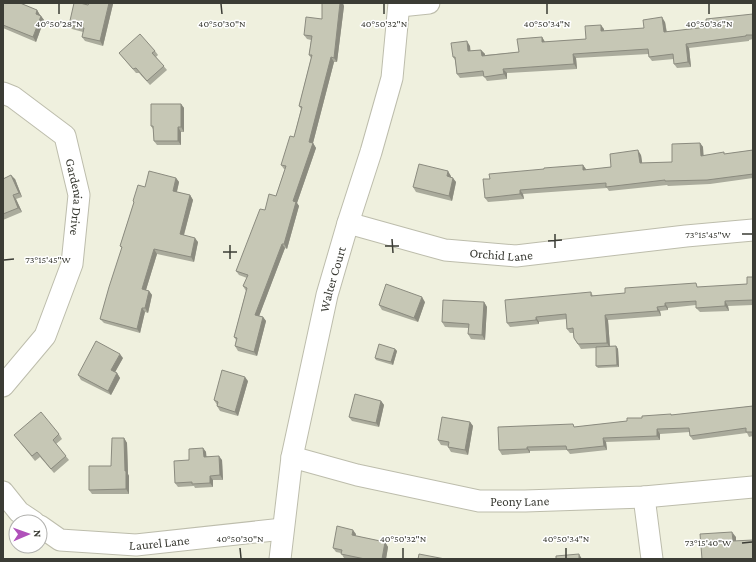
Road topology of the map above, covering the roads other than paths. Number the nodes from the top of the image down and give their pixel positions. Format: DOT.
graph roads {
  1 [pos="429,3"];
  2 [pos="400,4"];
  3 [pos="3,93"];
  4 [pos="348,223"];
  5 [pos="753,230"];
  6 [pos="3,386"];
  7 [pos="292,457"];
  8 [pos="753,487"];
  9 [pos="3,492"];
  10 [pos="644,497"];
  11 [pos="22,514"];
  12 [pos="283,529"];
  13 [pos="48,532"];
  14 [pos="280,559"];
  15 [pos="652,559"];
  1 -- 2 [label="street"];
  2 -- 4 [label="street, Walter Court"];
  3 -- 6 [label="street, Gardenia Drive"];
  4 -- 5 [label="street, Orchid Lane"];
  4 -- 7 [label="street, Walter Court"];
  7 -- 10 [label="street, Peony Lane"];
  7 -- 12 [label="street, Walter Court"];
  8 -- 10 [label="street, Peony Lane"];
  9 -- 11 [label="street"];
  10 -- 15 [label="street"];
  12 -- 13 [label="street, Laurel Lane"];
  12 -- 14 [label="street, Walter Court"];
}
